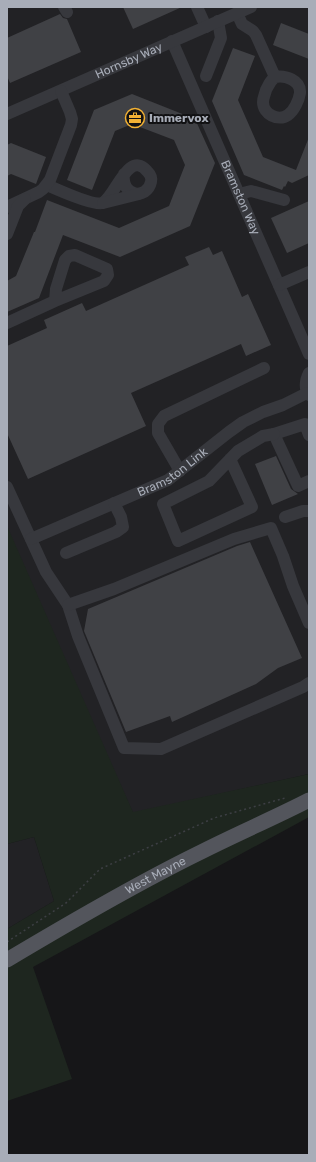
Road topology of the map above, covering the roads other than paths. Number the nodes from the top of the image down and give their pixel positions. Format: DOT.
graph roads {
  1 [pos="197,7"];
  2 [pos="251,7"];
  3 [pos="237,13"];
  4 [pos="218,21"];
  5 [pos="206,27"];
  6 [pos="172,41"];
  7 [pos="206,76"];
  8 [pos="275,78"];
  9 [pos="61,91"];
  10 [pos="7,114"];
  11 [pos="124,174"];
  12 [pos="47,185"];
  13 [pos="140,193"];
  14 [pos="239,194"];
  15 [pos="28,197"];
  16 [pos="284,200"];
  17 [pos="103,203"];
  18 [pos="7,207"];
  19 [pos="7,234"];
  20 [pos="309,272"];
  21 [pos="279,285"];
  22 [pos="55,301"];
  23 [pos="7,324"];
  24 [pos="309,354"];
  25 [pos="264,368"];
  26 [pos="309,373"];
  27 [pos="308,394"];
  28 [pos="274,434"];
  29 [pos="309,436"];
  30 [pos="230,459"];
  31 [pos="180,471"];
  32 [pos="309,481"];
  33 [pos="7,488"];
  34 [pos="114,503"];
  35 [pos="309,511"];
  36 [pos="285,517"];
  37 [pos="31,538"];
  38 [pos="66,553"];
  39 [pos="68,605"];
  40 [pos="309,623"];
  41 [pos="309,683"];
  42 [pos="309,800"];
  43 [pos="7,960"];
  1 -- 5 [label="street"];
  2 -- 3 [label="street, Hornsby Way"];
  3 -- 4 [label="street, Hornsby Way"];
  3 -- 8 [label="street"];
  4 -- 5 [label="street, Hornsby Way"];
  4 -- 7 [label="street"];
  5 -- 6 [label="street, Hornsby Way"];
  6 -- 9 [label="street, Hornsby Way"];
  6 -- 14 [label="street, Bramston Way"];
  9 -- 10 [label="street, Hornsby Way"];
  9 -- 12 [label="street"];
  11 -- 13 [label="street"];
  11 -- 13 [label="street"];
  11 -- 17 [label="street"];
  12 -- 15 [label="street"];
  12 -- 17 [label="street"];
  13 -- 17 [label="street"];
  14 -- 16 [label="street"];
  14 -- 21 [label="street, Bramston Way"];
  15 -- 18 [label="street"];
  15 -- 19 [label="street"];
  20 -- 21 [label="street"];
  21 -- 24 [label="street, Bramston Way"];
  22 -- 22 [label="street"];
  22 -- 23 [label="street"];
  25 -- 31 [label="street"];
  26 -- 27 [label="street"];
  27 -- 31 [label="street, Bramston Link"];
  28 -- 29 [label="street"];
  28 -- 30 [label="street"];
  28 -- 32 [label="street"];
  30 -- 30 [label="street"];
  31 -- 34 [label="street, Bramston Link"];
  33 -- 37 [label="street"];
  34 -- 37 [label="street, Bramston Link"];
  34 -- 38 [label="street"];
  35 -- 36 [label="street"];
  37 -- 39 [label="street"];
  39 -- 40 [label="street"];
  39 -- 41 [label="street"];
  42 -- 43 [label="main road, West Mayne"];
}
